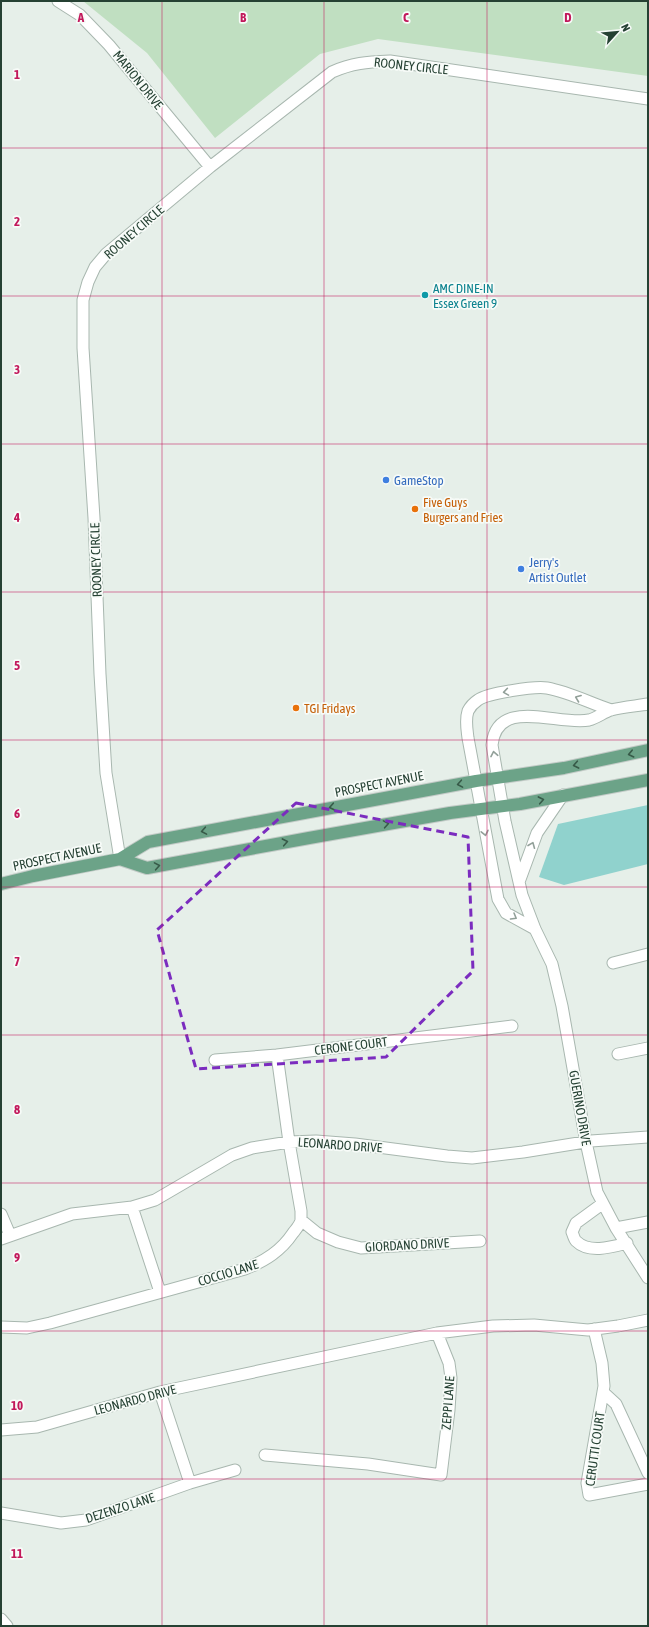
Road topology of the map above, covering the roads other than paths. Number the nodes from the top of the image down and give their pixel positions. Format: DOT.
graph roads {
  1 [pos="58,1"];
  2 [pos="648,99"];
  3 [pos="210,167"];
  4 [pos="648,704"];
  5 [pos="610,710"];
  6 [pos="648,750"];
  7 [pos="498,778"];
  8 [pos="648,780"];
  9 [pos="476,781"];
  10 [pos="563,795"];
  11 [pos="502,806"];
  12 [pos="481,808"];
  13 [pos="120,859"];
  14 [pos="519,882"];
  15 [pos="1,884"];
  16 [pos="535,929"];
  17 [pos="648,954"];
  18 [pos="612,963"];
  19 [pos="512,1026"];
  20 [pos="648,1048"];
  21 [pos="618,1054"];
  22 [pos="277,1055"];
  23 [pos="215,1060"];
  24 [pos="648,1137"];
  25 [pos="289,1142"];
  26 [pos="586,1142"];
  27 [pos="602,1204"];
  28 [pos="132,1207"];
  29 [pos="1,1214"];
  30 [pos="301,1220"];
  31 [pos="648,1222"];
  32 [pos="616,1228"];
  33 [pos="6,1237"];
  34 [pos="480,1241"];
  35 [pos="627,1243"];
  36 [pos="648,1278"];
  37 [pos="160,1292"];
  38 [pos="648,1320"];
  39 [pos="1,1327"];
  40 [pos="594,1329"];
  41 [pos="437,1333"];
  42 [pos="160,1392"];
  43 [pos="603,1392"];
  44 [pos="1,1430"];
  45 [pos="265,1455"];
  46 [pos="235,1470"];
  47 [pos="648,1473"];
  48 [pos="190,1484"];
  49 [pos="648,1484"];
  50 [pos="1,1513"];
  51 [pos="1,1619"];
  52 [pos="6,1626"];
  1 -- 3 [label="street, MARION DRIVE"];
  2 -- 3 [label="street, ROONEY CIRCLE"];
  3 -- 13 [label="street, ROONEY CIRCLE"];
  4 -- 5 [label="street"];
  7 -- 5 [label="street, one-way"];
  5 -- 9 [label="street, one-way"];
  6 -- 7 [label="main road, PROSPECT AVENUE, one-way"];
  7 -- 9 [label="main road, PROSPECT AVENUE"];
  7 -- 11 [label="street"];
  8 -- 10 [label="main road, PROSPECT AVENUE"];
  9 -- 12 [label="street"];
  9 -- 13 [label="main road, PROSPECT AVENUE, one-way"];
  11 -- 10 [label="main road, PROSPECT AVENUE, one-way"];
  14 -- 10 [label="street, one-way"];
  11 -- 12 [label="main road, PROSPECT AVENUE"];
  11 -- 14 [label="street, GUERINO DRIVE"];
  13 -- 12 [label="main road, PROSPECT AVENUE, one-way"];
  12 -- 16 [label="street, one-way"];
  13 -- 15 [label="main road, PROSPECT AVENUE"];
  14 -- 16 [label="street, GUERINO DRIVE"];
  16 -- 26 [label="street, GUERINO DRIVE"];
  17 -- 18 [label="street"];
  19 -- 22 [label="street, CERONE COURT"];
  20 -- 21 [label="street"];
  22 -- 23 [label="street, CERONE COURT"];
  22 -- 25 [label="street"];
  24 -- 26 [label="street, LEONARDO DRIVE"];
  25 -- 26 [label="street, LEONARDO DRIVE"];
  25 -- 28 [label="street, LEONARDO DRIVE"];
  25 -- 30 [label="street"];
  26 -- 27 [label="street, GUERINO DRIVE"];
  27 -- 32 [label="street, GUERINO DRIVE"];
  27 -- 35 [label="street"];
  28 -- 33 [label="street, LEONARDO DRIVE"];
  28 -- 37 [label="street"];
  29 -- 33 [label="street"];
  30 -- 34 [label="street, GIORDANO DRIVE"];
  30 -- 37 [label="street, COCCIO LANE"];
  31 -- 32 [label="street"];
  32 -- 35 [label="street, GUERINO DRIVE"];
  35 -- 36 [label="street, GUERINO DRIVE"];
  37 -- 39 [label="street, COCCIO LANE"];
  38 -- 40 [label="street, LEONARDO DRIVE"];
  40 -- 41 [label="street, LEONARDO DRIVE"];
  40 -- 43 [label="street, CERUTTI COURT"];
  41 -- 42 [label="street, LEONARDO DRIVE"];
  41 -- 45 [label="street, ZEPPI LANE"];
  42 -- 44 [label="street, LEONARDO DRIVE"];
  42 -- 48 [label="street"];
  43 -- 47 [label="street, CERUTTI COURT"];
  43 -- 49 [label="street, CERUTTI COURT"];
  46 -- 48 [label="street, DEZENZO LANE"];
  48 -- 50 [label="street, DEZENZO LANE"];
  51 -- 52 [label="street"];
}
